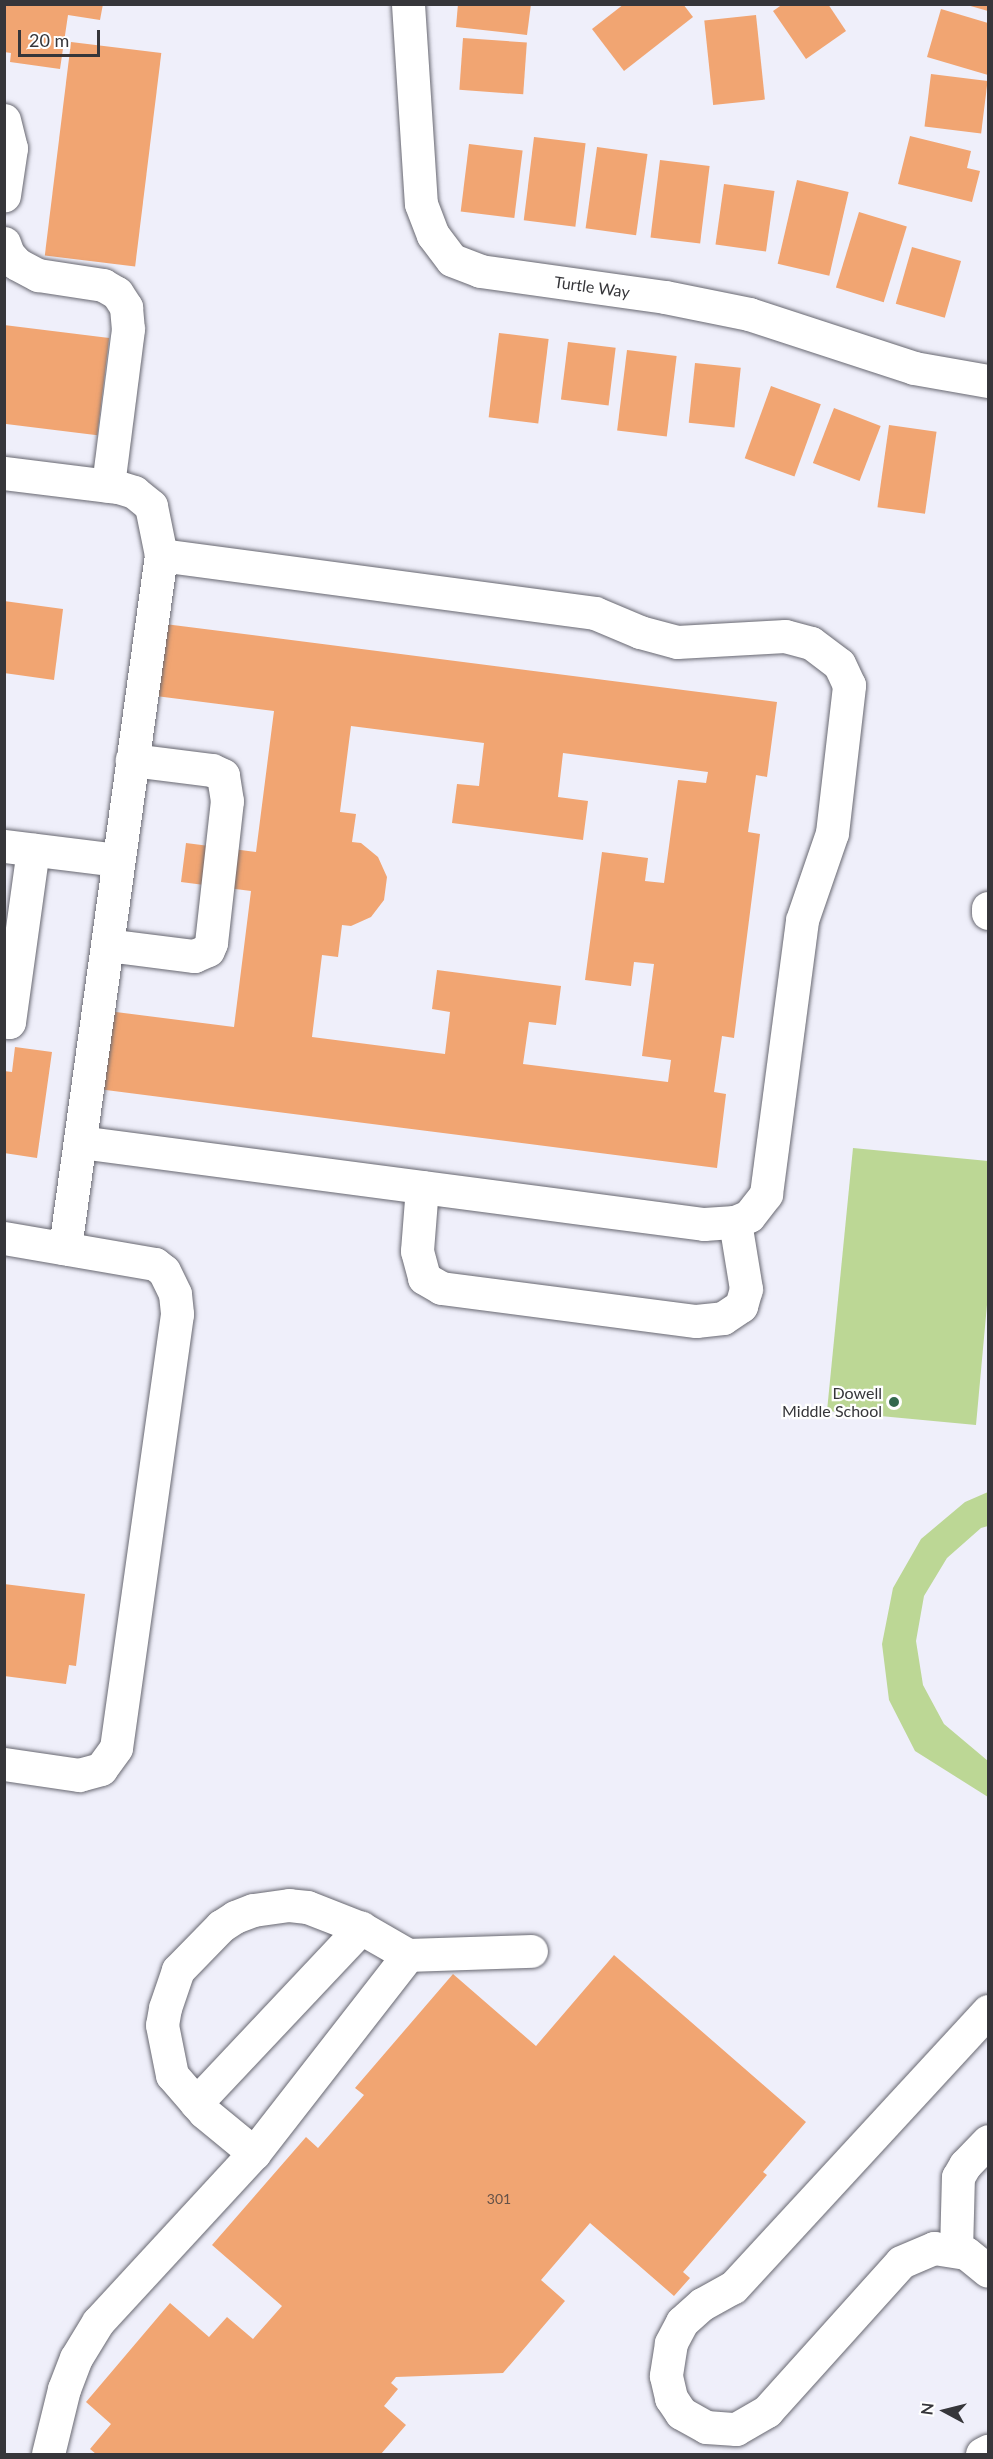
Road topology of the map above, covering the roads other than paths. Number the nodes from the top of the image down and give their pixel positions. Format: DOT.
graph roads {
  1 [pos="408,4"];
  2 [pos="4,120"];
  3 [pos="4,195"];
  4 [pos="4,243"];
  5 [pos="988,381"];
  6 [pos="4,473"];
  7 [pos="108,486"];
  8 [pos="161,555"];
  9 [pos="132,760"];
  10 [pos="19,848"];
  11 [pos="118,860"];
  12 [pos="988,908"];
  13 [pos="988,913"];
  14 [pos="107,945"];
  15 [pos="4,1021"];
  16 [pos="80,1142"];
  17 [pos="422,1187"];
  18 [pos="735,1222"];
  19 [pos="4,1238"];
  20 [pos="65,1248"];
  21 [pos="4,1764"];
  22 [pos="361,1928"];
  23 [pos="531,1951"];
  24 [pos="408,1955"];
  25 [pos="988,2012"];
  26 [pos="196,2103"];
  27 [pos="988,2141"];
  28 [pos="254,2153"];
  29 [pos="979,2262"];
  30 [pos="988,2451"];
  31 [pos="48,2454"];
  32 [pos="982,2454"];
  1 -- 5 [label="street, Turtle Way"];
  2 -- 3 [label="street"];
  4 -- 7 [label="street"];
  6 -- 7 [label="street"];
  7 -- 8 [label="street"];
  8 -- 9 [label="street"];
  8 -- 18 [label="street"];
  9 -- 11 [label="street"];
  9 -- 14 [label="street"];
  10 -- 11 [label="street"];
  10 -- 15 [label="street"];
  11 -- 14 [label="street"];
  12 -- 13 [label="street"];
  14 -- 16 [label="street"];
  16 -- 17 [label="street"];
  16 -- 20 [label="street"];
  17 -- 18 [label="street"];
  17 -- 18 [label="street"];
  19 -- 20 [label="street"];
  20 -- 21 [label="street"];
  22 -- 24 [label="street"];
  22 -- 26 [label="street"];
  22 -- 26 [label="street"];
  23 -- 24 [label="street"];
  24 -- 28 [label="street"];
  25 -- 29 [label="street"];
  26 -- 28 [label="street"];
  27 -- 29 [label="street"];
  28 -- 31 [label="street"];
  30 -- 32 [label="street"];
}
